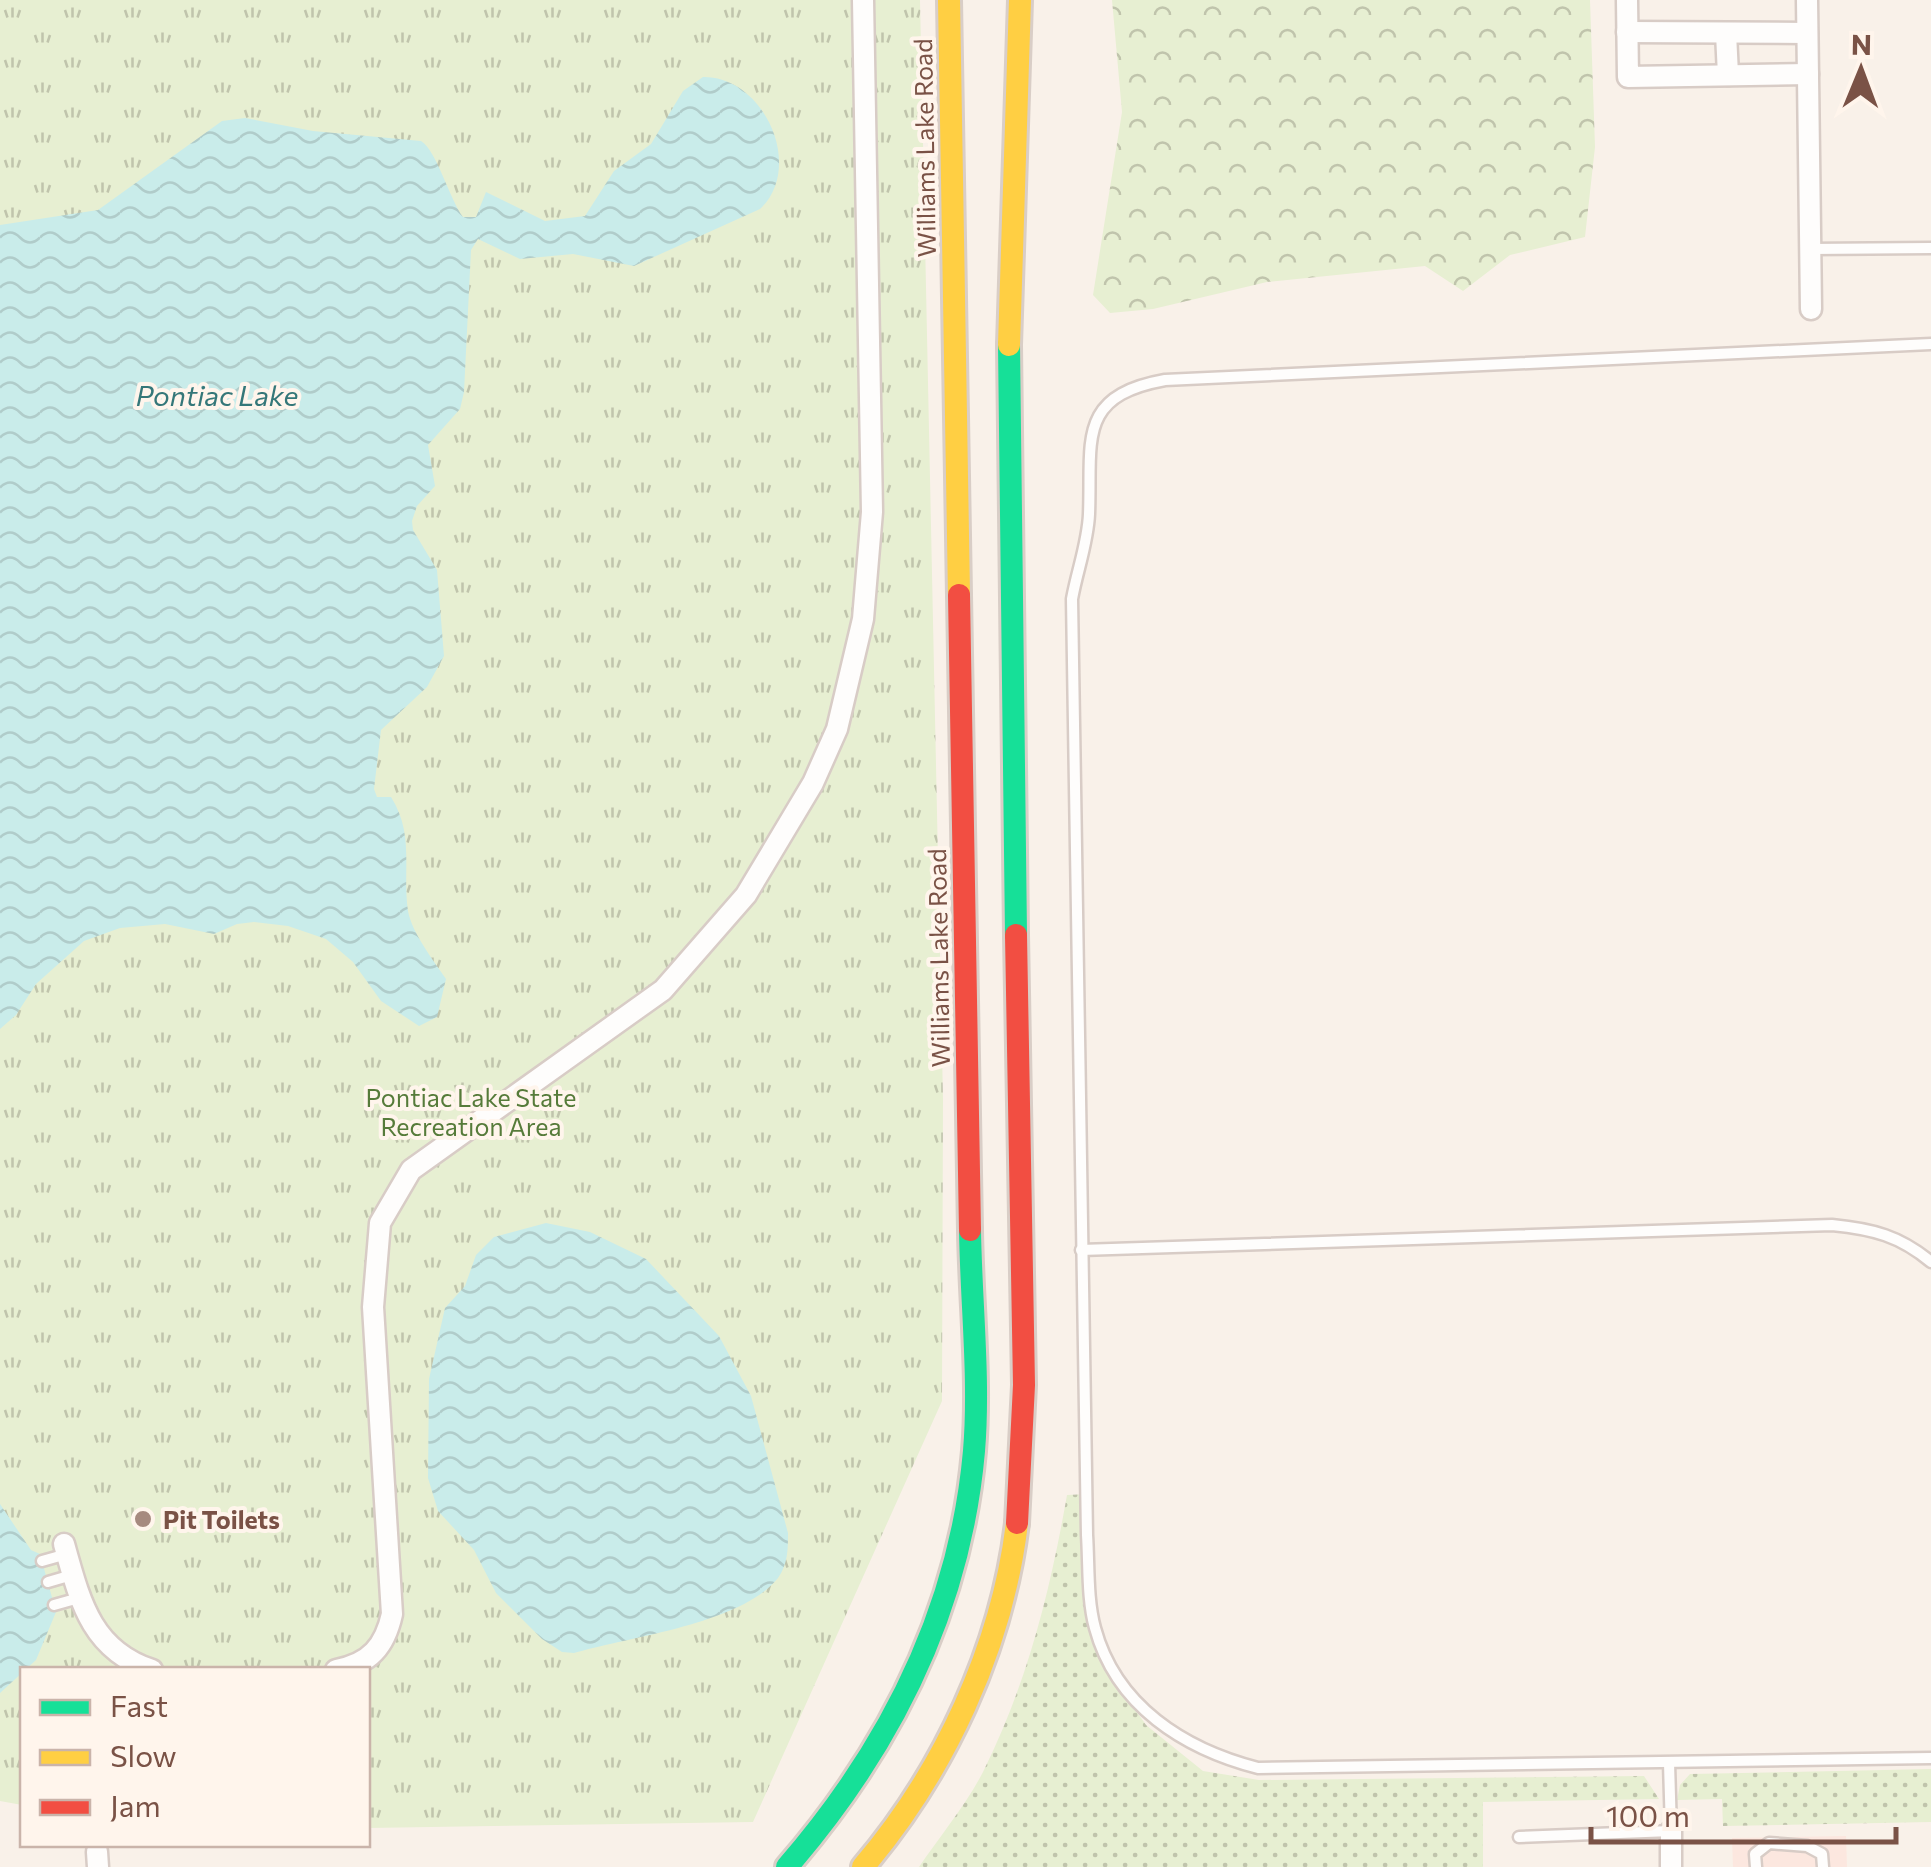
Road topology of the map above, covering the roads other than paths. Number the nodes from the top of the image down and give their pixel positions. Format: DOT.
graph roads {
  1 [pos="863,0"];
  2 [pos="948,0"];
  3 [pos="1020,0"];
  4 [pos="1627,0"];
  5 [pos="1807,0"];
  6 [pos="1627,32"];
  7 [pos="1807,32"];
  8 [pos="1726,33"];
  9 [pos="1808,74"];
  10 [pos="1728,75"];
  11 [pos="1931,248"];
  12 [pos="1810,249"];
  13 [pos="1811,309"];
  14 [pos="1931,344"];
  15 [pos="1082,1250"];
  16 [pos="1931,1262"];
  17 [pos="65,1549"];
  18 [pos="42,1560"];
  19 [pos="72,1575"];
  20 [pos="48,1582"];
  21 [pos="79,1598"];
  22 [pos="54,1605"];
  23 [pos="145,1667"];
  24 [pos="344,1667"];
  25 [pos="1931,1758"];
  26 [pos="1669,1763"];
  27 [pos="1671,1831"];
  28 [pos="1519,1837"];
  29 [pos="787,1867"];
  30 [pos="864,1867"];
  31 [pos="1671,1867"];
  32 [pos="1756,1867"];
  33 [pos="1822,1867"];
  1 -- 24 [label="street"];
  2 -- 29 [label="main road, Williams Lake Road"];
  3 -- 30 [label="main road"];
  4 -- 6 [label="street"];
  5 -- 7 [label="street"];
  6 -- 8 [label="street"];
  6 -- 10 [label="street"];
  7 -- 8 [label="street"];
  7 -- 9 [label="street"];
  8 -- 10 [label="street"];
  9 -- 10 [label="street"];
  9 -- 12 [label="street"];
  11 -- 12 [label="lane"];
  12 -- 13 [label="street"];
  14 -- 15 [label="lane"];
  15 -- 16 [label="lane"];
  15 -- 26 [label="lane"];
  17 -- 18 [label="lane"];
  17 -- 19 [label="street"];
  19 -- 20 [label="lane"];
  19 -- 21 [label="street"];
  21 -- 22 [label="lane"];
  21 -- 23 [label="street"];
  25 -- 26 [label="lane"];
  26 -- 27 [label="lane"];
  27 -- 28 [label="lane"];
  27 -- 31 [label="street"];
  32 -- 33 [label="lane"];
}
